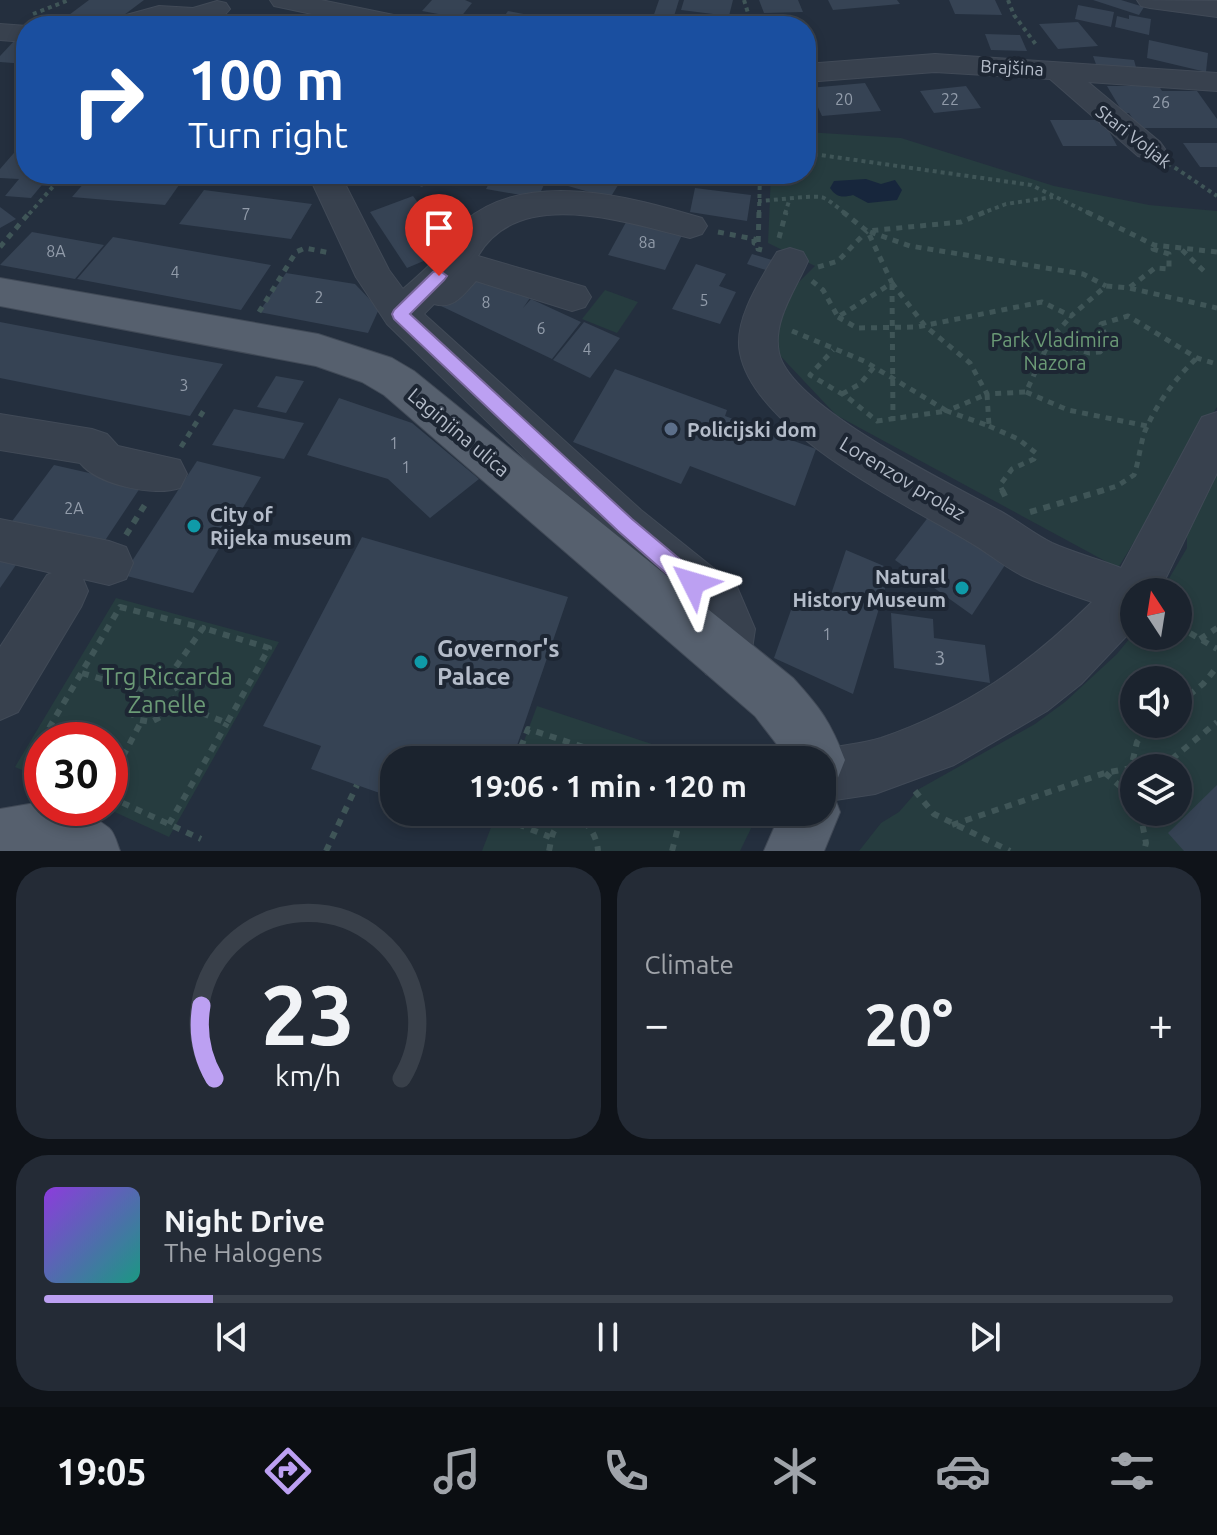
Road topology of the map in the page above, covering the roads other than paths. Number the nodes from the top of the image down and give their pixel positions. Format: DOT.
graph roads {
  1 [pos="300,1"];
  2 [pos="1163,2"];
  3 [pos="1217,9"];
  4 [pos="216,12"];
  5 [pos="152,16"];
  6 [pos="195,16"];
  7 [pos="195,16"];
  8 [pos="365,16"];
  9 [pos="1217,32"];
  10 [pos="1048,60"];
  11 [pos="816,72"];
  12 [pos="1217,82"];
  13 [pos="1149,149"];
  14 [pos="329,184"];
  15 [pos="551,188"];
  16 [pos="690,226"];
  17 [pos="782,261"];
  18 [pos="0,292"];
  19 [pos="572,297"];
  20 [pos="408,306"];
  21 [pos="1217,430"];
  22 [pos="0,432"];
  23 [pos="165,474"];
  24 [pos="0,540"];
  25 [pos="109,563"];
  26 [pos="1141,578"];
  27 [pos="1120,590"];
  28 [pos="64,591"];
  29 [pos="1120,608"];
  30 [pos="724,656"];
  31 [pos="0,694"];
  32 [pos="811,746"];
  33 [pos="836,772"];
  34 [pos="805,826"];
  35 [pos="0,839"];
  36 [pos="90,851"];
  37 [pos="794,851"];
  1 -- 8 [label="street"];
  2 -- 3 [label="street"];
  2 -- 9 [label="street"];
  4 -- 6 [label="street"];
  5 -- 7 [label="street"];
  10 -- 11 [label="street, Brajšina"];
  10 -- 12 [label="street, Brajšina"];
  10 -- 13 [label="street, Stari Voljak"];
  14 -- 20 [label="street"];
  15 -- 16 [label="street"];
  15 -- 20 [label="street"];
  17 -- 27 [label="street, Lorenzov prolaz"];
  18 -- 30 [label="main road, Laginjina ulica"];
  19 -- 20 [label="street"];
  20 -- 30 [label="street"];
  21 -- 26 [label="street"];
  22 -- 23 [label="street"];
  24 -- 25 [label="street"];
  28 -- 31 [label="street"];
  29 -- 33 [label="street"];
  30 -- 32 [label="main road, Laginjina ulica"];
  34 -- 37 [label="main road"];
  35 -- 36 [label="main road"];
}
